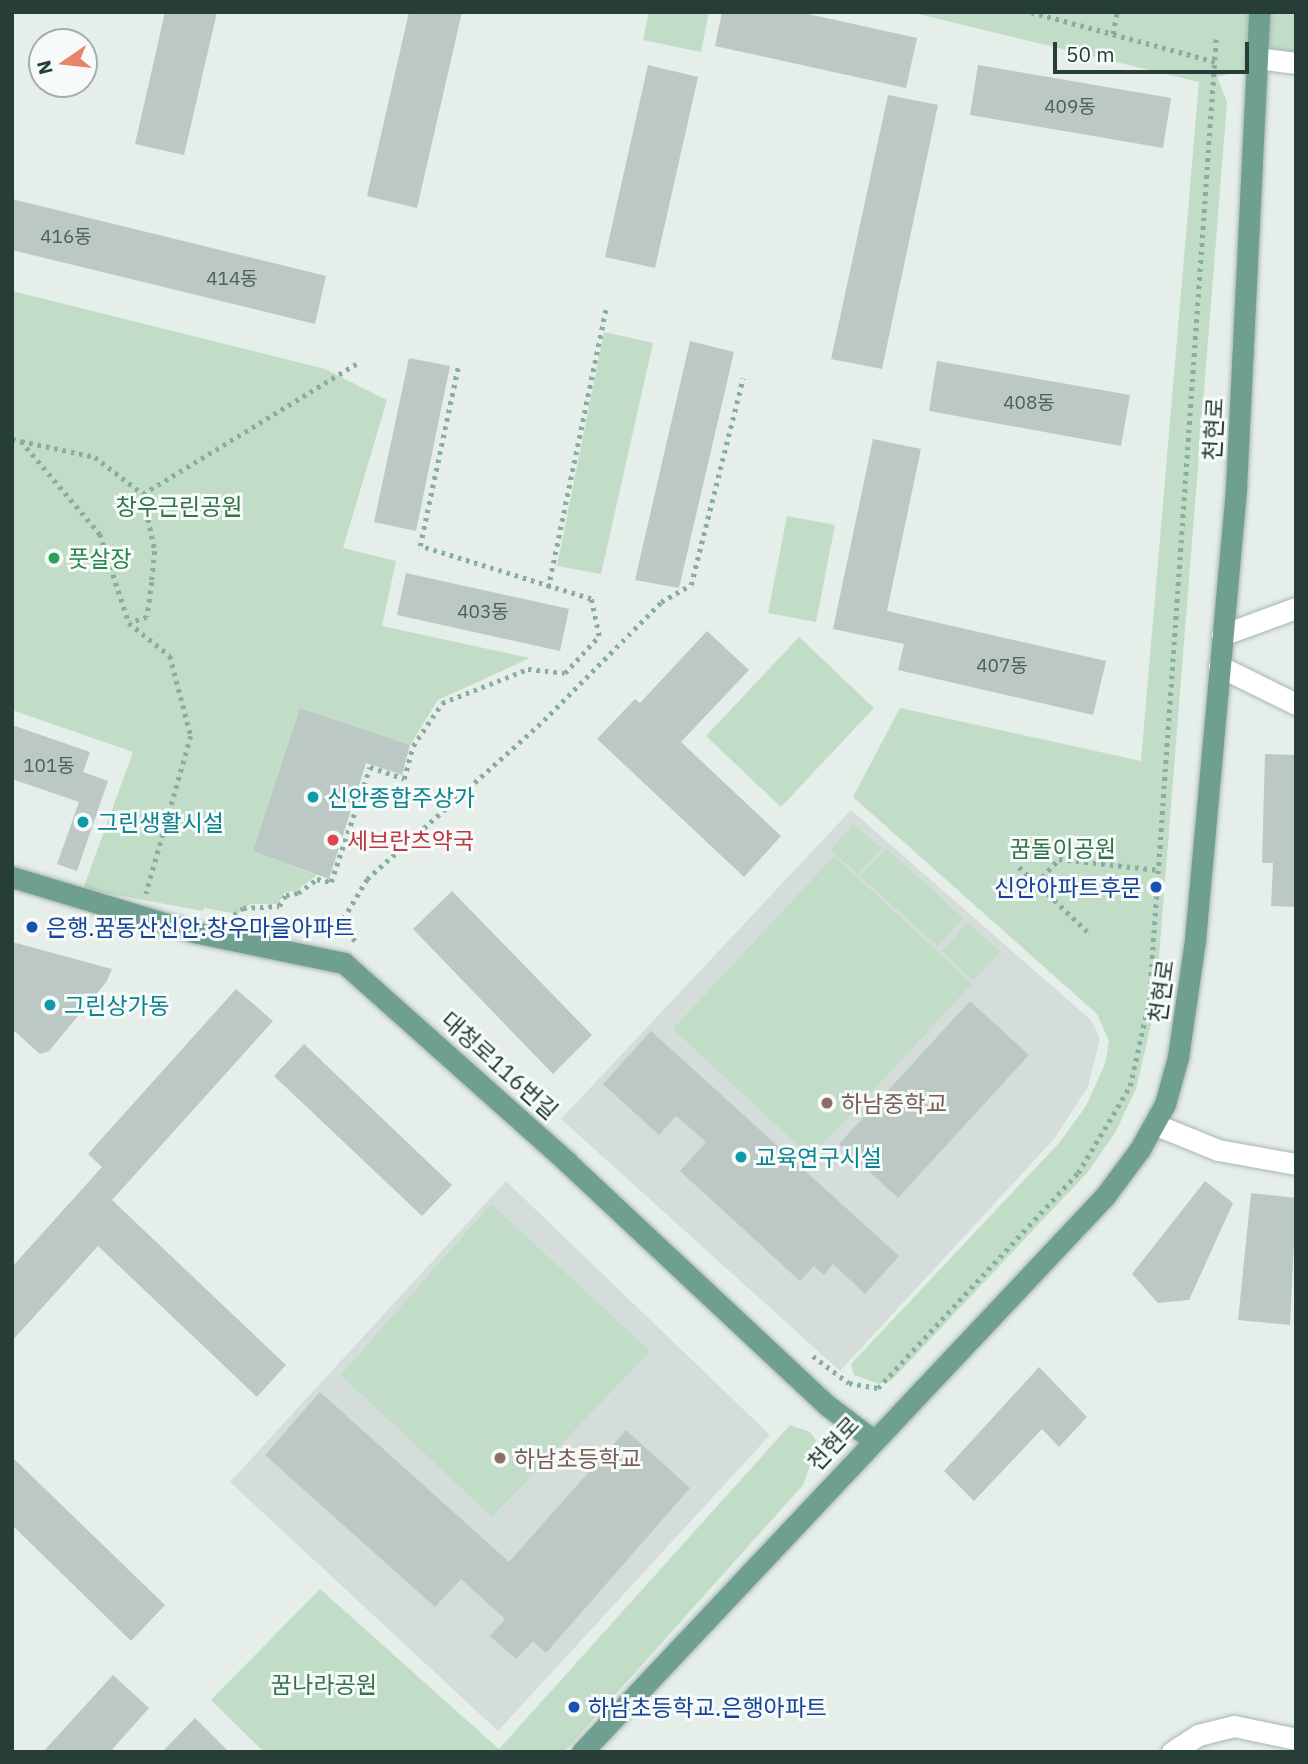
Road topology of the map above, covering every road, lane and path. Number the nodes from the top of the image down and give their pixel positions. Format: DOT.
graph roads {
  1 [pos="1031,12"];
  2 [pos="1117,12"];
  3 [pos="1259,12"];
  4 [pos="1113,34"];
  5 [pos="1216,38"];
  6 [pos="1255,58"];
  7 [pos="1216,62"];
  8 [pos="1296,62"];
  9 [pos="606,308"];
  10 [pos="358,363"];
  11 [pos="459,363"];
  12 [pos="743,378"];
  13 [pos="12,439"];
  14 [pos="20,441"];
  15 [pos="143,494"];
  16 [pos="548,588"];
  17 [pos="1296,608"];
  18 [pos="129,623"];
  19 [pos="1222,635"];
  20 [pos="1219,666"];
  21 [pos="1296,704"];
  22 [pos="1019,867"];
  23 [pos="1158,870"];
  24 [pos="12,877"];
  25 [pos="1036,883"];
  26 [pos="156,902"];
  27 [pos="226,914"];
  28 [pos="1087,932"];
  29 [pos="361,947"];
  30 [pos="1154,1124"];
  31 [pos="1296,1164"];
  32 [pos="809,1353"];
  33 [pos="872,1439"];
  34 [pos="1296,1739"];
  35 [pos="592,1748"];
  36 [pos="1172,1752"];
  1 -- 4 [label="path"];
  2 -- 4 [label="path"];
  3 -- 6 [label="main road, 천현로"];
  4 -- 7 [label="path"];
  5 -- 7 [label="path"];
  6 -- 8 [label="street"];
  6 -- 19 [label="main road, 천현로"];
  7 -- 23 [label="path"];
  9 -- 16 [label="path"];
  10 -- 15 [label="path"];
  11 -- 16 [label="path"];
  12 -- 29 [label="path"];
  13 -- 14 [label="path"];
  14 -- 15 [label="path"];
  14 -- 18 [label="path"];
  15 -- 18 [label="path"];
  16 -- 27 [label="path"];
  17 -- 19 [label="street"];
  18 -- 26 [label="path"];
  19 -- 20 [label="main road, 천현로"];
  20 -- 21 [label="street"];
  20 -- 30 [label="main road, 천현로"];
  22 -- 25 [label="path"];
  23 -- 25 [label="path"];
  23 -- 32 [label="path"];
  24 -- 33 [label="main road, 대청로116번길"];
  25 -- 28 [label="path"];
  30 -- 31 [label="street"];
  30 -- 33 [label="main road, 천현로"];
  33 -- 35 [label="main road, 천현로"];
  34 -- 36 [label="street"];
}
